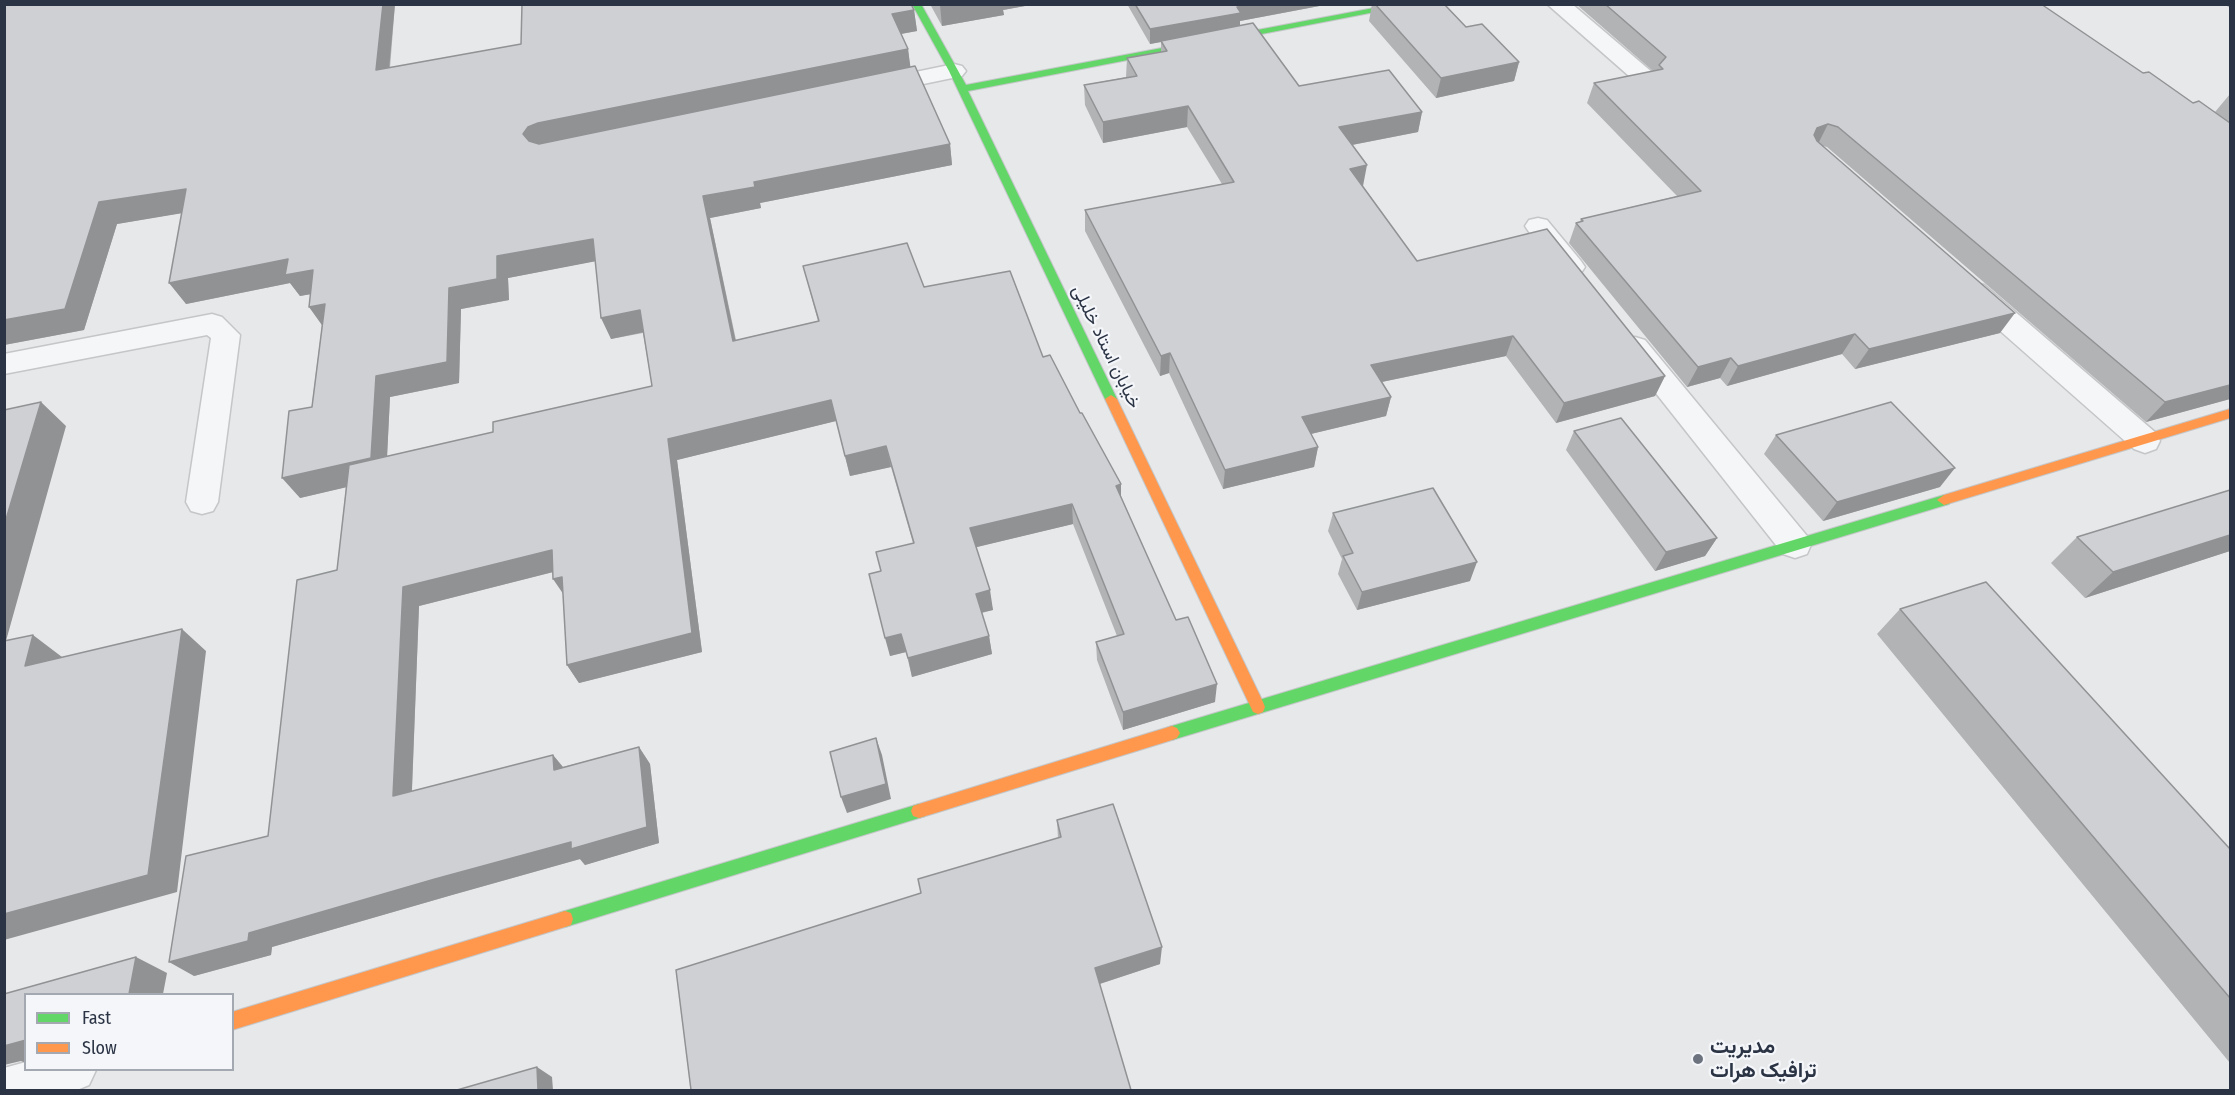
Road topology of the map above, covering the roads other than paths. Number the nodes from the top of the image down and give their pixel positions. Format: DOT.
graph roads {
  1 [pos="916,4"];
  2 [pos="1412,4"];
  3 [pos="1558,4"];
  4 [pos="1645,78"];
  5 [pos="958,80"];
  6 [pos="849,93"];
  7 [pos="1538,226"];
  8 [pos="1959,278"];
  9 [pos="1590,290"];
  10 [pos="1619,326"];
  11 [pos="4,364"];
  12 [pos="2230,414"];
  13 [pos="2145,441"];
  14 [pos="202,502"];
  15 [pos="1795,545"];
  16 [pos="1258,708"];
  17 [pos="234,1020"];
  18 [pos="71,1071"];
  19 [pos="5,1090"];
  1 -- 5 [label="street, خیابان استاد خلیلی"];
  2 -- 5 [label="street"];
  3 -- 4 [label="street"];
  5 -- 6 [label="street"];
  5 -- 16 [label="street, خیابان استاد خلیلی"];
  7 -- 9 [label="street"];
  8 -- 13 [label="street"];
  10 -- 15 [label="street"];
  11 -- 14 [label="street"];
  12 -- 13 [label="street"];
  13 -- 15 [label="street"];
  15 -- 16 [label="street"];
  16 -- 17 [label="street"];
  18 -- 19 [label="street"];
}
